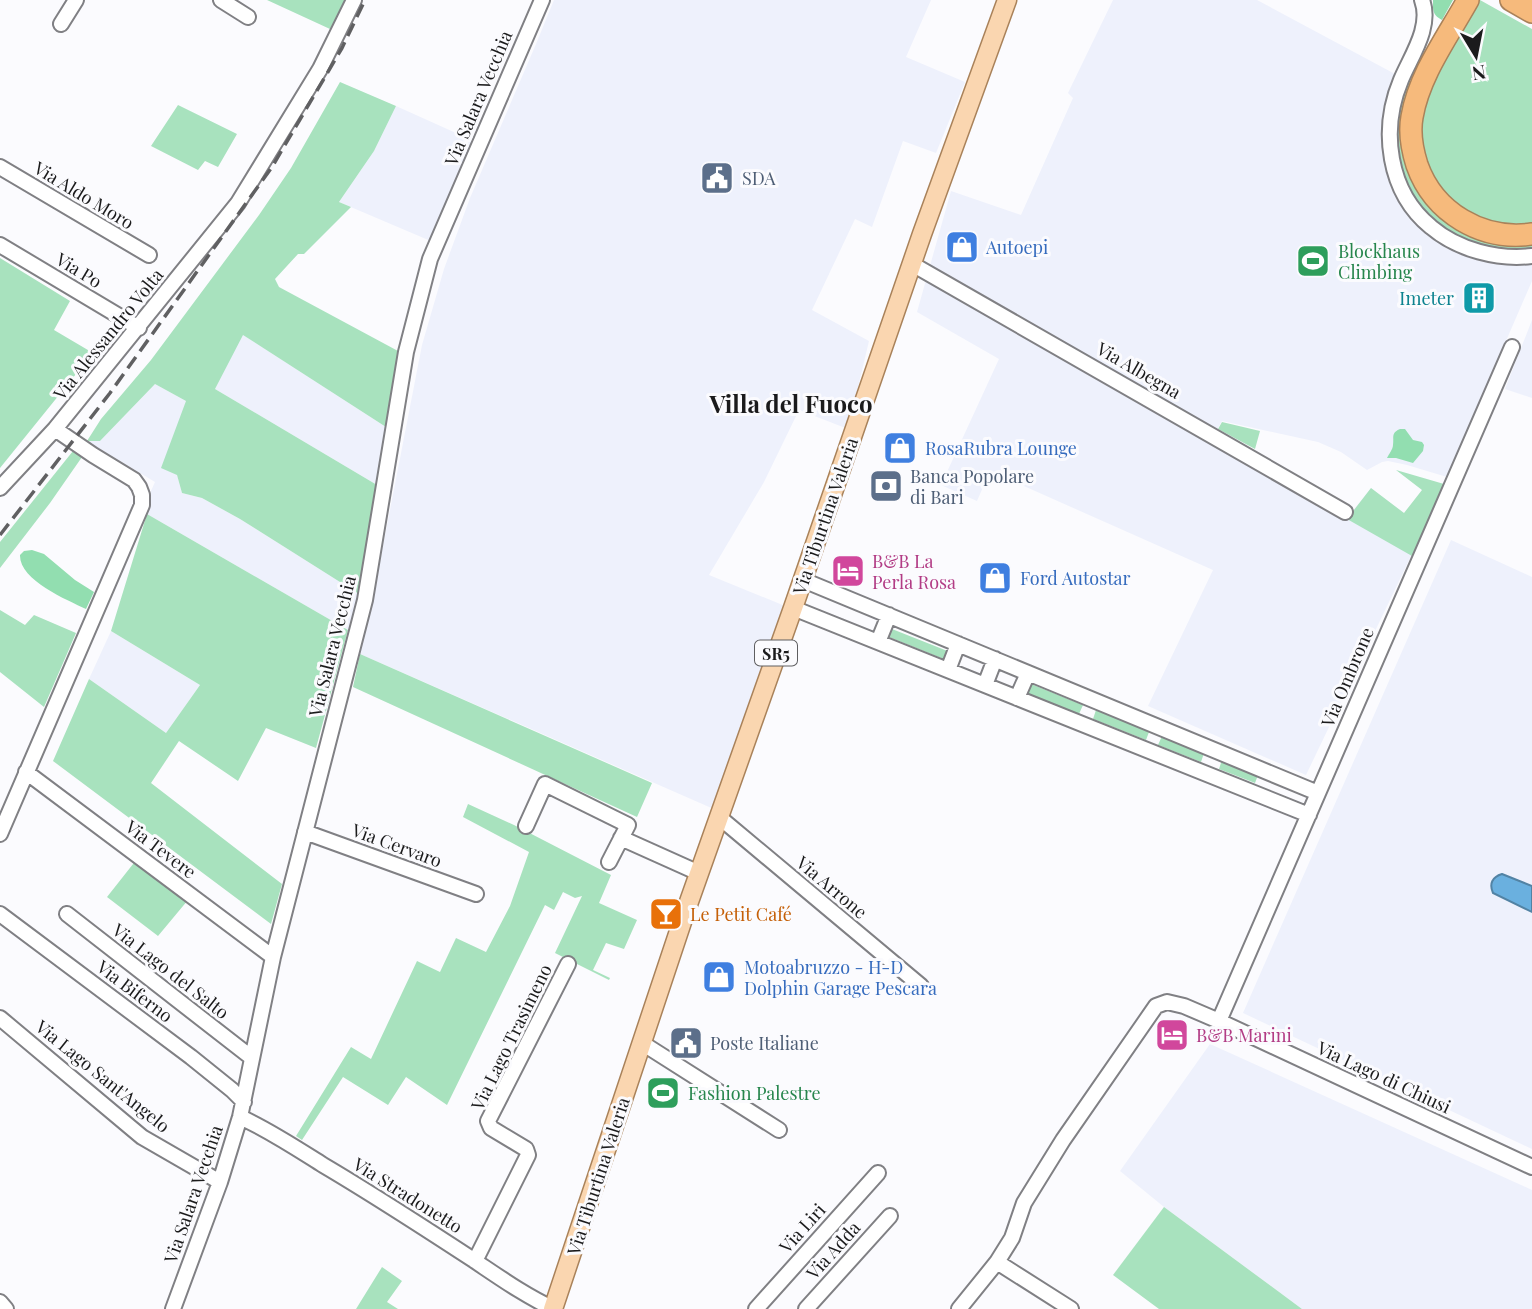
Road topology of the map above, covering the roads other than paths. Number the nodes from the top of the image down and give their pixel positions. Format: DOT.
graph roads {
  1 [pos="76,0"];
  2 [pos="221,0"];
  3 [pos="354,0"];
  4 [pos="542,0"];
  5 [pos="1007,0"];
  6 [pos="1423,0"];
  7 [pos="1468,0"];
  8 [pos="1511,0"];
  9 [pos="1532,12"];
  10 [pos="248,17"];
  11 [pos="61,24"];
  12 [pos="0,167"];
  13 [pos="1532,234"];
  14 [pos="0,245"];
  15 [pos="149,256"];
  16 [pos="1532,256"];
  17 [pos="912,264"];
  18 [pos="139,328"];
  19 [pos="1511,347"];
  20 [pos="55,429"];
  21 [pos="0,488"];
  22 [pos="1345,512"];
  23 [pos="803,580"];
  24 [pos="793,608"];
  25 [pos="889,615"];
  26 [pos="878,642"];
  27 [pos="958,644"];
  28 [pos="995,659"];
  29 [pos="948,670"];
  30 [pos="1028,673"];
  31 [pos="985,685"];
  32 [pos="1017,698"];
  33 [pos="1092,699"];
  34 [pos="1082,724"];
  35 [pos="1158,727"];
  36 [pos="1214,750"];
  37 [pos="1149,751"];
  38 [pos="26,772"];
  39 [pos="1204,773"];
  40 [pos="1318,793"];
  41 [pos="1308,815"];
  42 [pos="719,817"];
  43 [pos="526,826"];
  44 [pos="305,832"];
  45 [pos="0,834"];
  46 [pos="621,838"];
  47 [pos="609,862"];
  48 [pos="699,873"];
  49 [pos="476,894"];
  50 [pos="0,914"];
  51 [pos="67,914"];
  52 [pos="273,957"];
  53 [pos="568,964"];
  54 [pos="921,986"];
  55 [pos="0,1018"];
  56 [pos="1219,1021"];
  57 [pos="642,1043"];
  58 [pos="252,1058"];
  59 [pos="242,1110"];
  60 [pos="779,1130"];
  61 [pos="1532,1167"];
  62 [pos="878,1173"];
  63 [pos="220,1182"];
  64 [pos="890,1216"];
  65 [pos="475,1261"];
  66 [pos="996,1262"];
  67 [pos="0,1302"];
  68 [pos="6,1309"];
  69 [pos="173,1309"];
  70 [pos="553,1309"];
  71 [pos="756,1309"];
  72 [pos="806,1309"];
  73 [pos="958,1309"];
  74 [pos="1071,1309"];
  1 -- 11 [label="street"];
  2 -- 10 [label="street"];
  3 -- 18 [label="street, Via Alessandro Volta"];
  4 -- 44 [label="street, Via Salara Vecchia"];
  5 -- 17 [label="main road, Via Tiburtina Valeria / SR5"];
  6 -- 16 [label="street"];
  7 -- 13 [label="highway"];
  8 -- 9 [label="highway"];
  12 -- 15 [label="street, Via Aldo Moro"];
  14 -- 18 [label="street, Via Po"];
  17 -- 22 [label="street, Via Albegna"];
  17 -- 23 [label="main road, Via Tiburtina Valeria / SR5"];
  18 -- 20 [label="street, Via Alessandro Volta"];
  19 -- 40 [label="street, Via Ombrone"];
  20 -- 21 [label="street"];
  20 -- 38 [label="street"];
  23 -- 24 [label="main road, Via Tiburtina Valeria / SR5"];
  23 -- 25 [label="street"];
  24 -- 26 [label="street"];
  24 -- 42 [label="main road, Via Tiburtina Valeria / SR5"];
  25 -- 26 [label="street"];
  25 -- 27 [label="street"];
  26 -- 29 [label="street"];
  27 -- 28 [label="street"];
  27 -- 29 [label="street"];
  28 -- 30 [label="street"];
  28 -- 31 [label="street"];
  29 -- 31 [label="street"];
  30 -- 32 [label="street"];
  30 -- 33 [label="street"];
  31 -- 32 [label="street"];
  32 -- 34 [label="street"];
  33 -- 34 [label="street"];
  33 -- 35 [label="street"];
  34 -- 37 [label="street"];
  35 -- 36 [label="street"];
  35 -- 37 [label="street"];
  36 -- 39 [label="street"];
  36 -- 40 [label="street"];
  37 -- 39 [label="street"];
  38 -- 45 [label="street"];
  38 -- 52 [label="street, Via Tevere"];
  39 -- 41 [label="street"];
  40 -- 41 [label="street, Via Ombrone"];
  41 -- 56 [label="street, Via Ombrone"];
  42 -- 48 [label="main road, Via Tiburtina Valeria / SR5"];
  42 -- 54 [label="street, Via Arrone"];
  43 -- 46 [label="street"];
  44 -- 49 [label="street, Via Cervaro"];
  44 -- 52 [label="street, Via Salara Vecchia"];
  46 -- 47 [label="street"];
  46 -- 48 [label="street"];
  48 -- 57 [label="main road, Via Tiburtina Valeria / SR5"];
  50 -- 59 [label="street, Via Biferno"];
  51 -- 58 [label="street, Via Lago del Salto"];
  52 -- 58 [label="street, Via Salara Vecchia"];
  53 -- 65 [label="street, Via Lago Trasimeno"];
  55 -- 63 [label="street, Via Lago Sant'Angelo"];
  56 -- 61 [label="street, Via Lago di Chiusi"];
  56 -- 66 [label="street, Via Lago di Chiusi"];
  57 -- 60 [label="street"];
  57 -- 70 [label="main road, Via Tiburtina Valeria / SR5"];
  58 -- 59 [label="street, Via Salara Vecchia"];
  59 -- 63 [label="street, Via Salara Vecchia"];
  59 -- 65 [label="street, Via Stradonetto"];
  62 -- 71 [label="street, Via Liri"];
  63 -- 69 [label="street, Via Salara Vecchia"];
  64 -- 72 [label="street, Via Adda"];
  65 -- 70 [label="street, Via Stradonetto"];
  66 -- 73 [label="street"];
  66 -- 74 [label="street"];
  67 -- 68 [label="street"];
}
